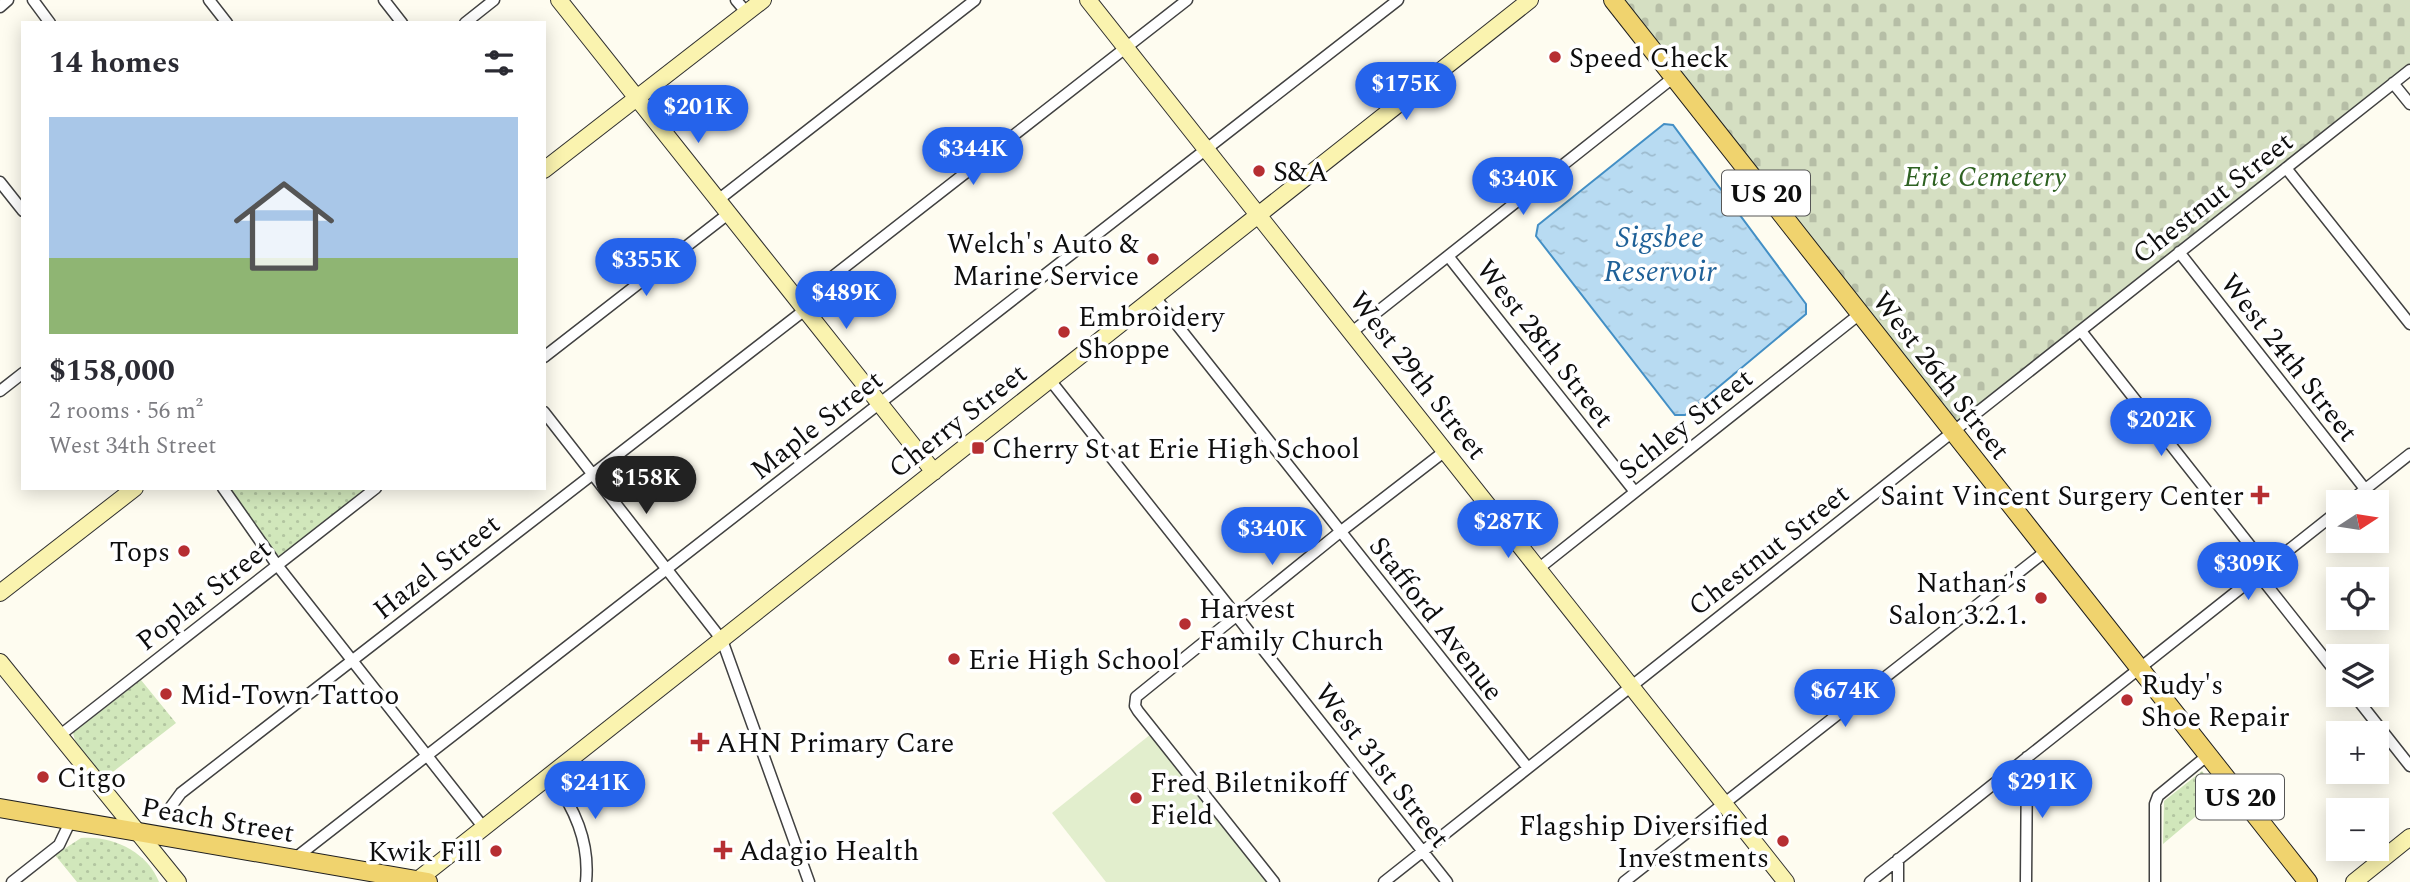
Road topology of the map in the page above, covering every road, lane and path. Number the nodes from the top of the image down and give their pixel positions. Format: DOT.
graph roads {
  1 [pos="8,0"];
  2 [pos="33,0"];
  3 [pos="209,0"];
  4 [pos="384,0"];
  5 [pos="494,0"];
  6 [pos="559,0"];
  7 [pos="736,0"];
  8 [pos="764,0"];
  9 [pos="975,0"];
  10 [pos="1088,0"];
  11 [pos="1187,0"];
  12 [pos="1398,0"];
  13 [pos="1530,0"];
  14 [pos="1613,0"];
  15 [pos="0,7"];
  16 [pos="747,13"];
  17 [pos="49,21"];
  18 [pos="225,21"];
  19 [pos="400,21"];
  20 [pos="468,21"];
  21 [pos="1126,48"];
  22 [pos="2410,70"];
  23 [pos="1674,77"];
  24 [pos="2393,83"];
  25 [pos="637,98"];
  26 [pos="2410,104"];
  27 [pos="1206,149"];
  28 [pos="546,168"];
  29 [pos="2286,168"];
  30 [pos="0,182"];
  31 [pos="718,200"];
  32 [pos="21,208"];
  33 [pos="729,214"];
  34 [pos="1259,215"];
  35 [pos="2179,253"];
  36 [pos="1448,256"];
  37 [pos="1155,297"];
  38 [pos="803,306"];
  39 [pos="1861,313"];
  40 [pos="2410,324"];
  41 [pos="2081,331"];
  42 [pos="1352,332"];
  43 [pos="546,355"];
  44 [pos="21,375"];
  45 [pos="1051,380"];
  46 [pos="0,391"];
  47 [pos="880,403"];
  48 [pos="546,415"];
  49 [pos="1953,432"];
  50 [pos="1445,451"];
  51 [pos="2410,454"];
  52 [pos="934,472"];
  53 [pos="592,473"];
  54 [pos="2365,489"];
  55 [pos="132,490"];
  56 [pos="224,490"];
  57 [pos="373,490"];
  58 [pos="1635,492"];
  59 [pos="2326,520"];
  60 [pos="1340,532"];
  61 [pos="2046,551"];
  62 [pos="277,565"];
  63 [pos="667,569"];
  64 [pos="1538,569"];
  65 [pos="2262,570"];
  66 [pos="0,593"];
  67 [pos="1236,616"];
  68 [pos="722,640"];
  69 [pos="2326,658"];
  70 [pos="352,660"];
  71 [pos="0,662"];
  72 [pos="2139,668"];
  73 [pos="1632,686"];
  74 [pos="2363,707"];
  75 [pos="59,736"];
  76 [pos="2208,755"];
  77 [pos="427,756"];
  78 [pos="2026,757"];
  79 [pos="2410,766"];
  80 [pos="1528,768"];
  81 [pos="551,775"];
  82 [pos="1724,804"];
  83 [pos="0,808"];
  84 [pos="167,812"];
  85 [pos="71,820"];
  86 [pos="484,828"];
  87 [pos="138,832"];
  88 [pos="2410,837"];
  89 [pos="1423,851"];
  90 [pos="294,859"];
  91 [pos="1898,859"];
  92 [pos="177,881"];
  93 [pos="420,881"];
  94 [pos="12,882"];
  95 [pos="586,882"];
  96 [pos="809,882"];
  97 [pos="1274,882"];
  98 [pos="1384,882"];
  99 [pos="1447,882"];
  100 [pos="1624,882"];
  101 [pos="1786,882"];
  102 [pos="1870,882"];
  103 [pos="1898,882"];
  104 [pos="2026,882"];
  105 [pos="2155,882"];
  106 [pos="2308,882"];
  107 [pos="2354,882"];
  1 -- 15 [label="street"];
  2 -- 17 [label="street"];
  3 -- 18 [label="street"];
  4 -- 19 [label="street"];
  5 -- 20 [label="street"];
  6 -- 25 [label="street"];
  7 -- 16 [label="street"];
  8 -- 16 [label="street"];
  9 -- 31 [label="street"];
  10 -- 21 [label="street, West 29th Street"];
  11 -- 21 [label="street, Hazel Street"];
  12 -- 27 [label="street, Maple Street"];
  13 -- 34 [label="street, Cherry Street"];
  14 -- 23 [label="main road, West 26th Street / US 20"];
  16 -- 25 [label="street"];
  21 -- 27 [label="street, West 29th Street"];
  21 -- 38 [label="street, Hazel Street"];
  22 -- 24 [label="street, Chestnut Street"];
  23 -- 36 [label="street"];
  23 -- 39 [label="main road, West 26th Street / US 20"];
  24 -- 26 [label="street"];
  24 -- 29 [label="street, Chestnut Street"];
  25 -- 28 [label="street"];
  25 -- 31 [label="street"];
  27 -- 34 [label="street, West 29th Street"];
  27 -- 47 [label="street, Maple Street"];
  29 -- 35 [label="street, Chestnut Street"];
  29 -- 40 [label="street"];
  30 -- 32 [label="street"];
  31 -- 33 [label="street"];
  33 -- 38 [label="street"];
  33 -- 43 [label="street"];
  34 -- 37 [label="street, Cherry Street"];
  34 -- 42 [label="street, West 29th Street"];
  35 -- 41 [label="street, Chestnut Street"];
  35 -- 54 [label="street, West 24th Street"];
  36 -- 42 [label="street"];
  36 -- 58 [label="street, West 28th Street"];
  37 -- 45 [label="street, Cherry Street"];
  37 -- 60 [label="street, Stafford Avenue"];
  38 -- 47 [label="street"];
  38 -- 53 [label="street, Hazel Street"];
  39 -- 49 [label="main road, West 26th Street / US 20"];
  39 -- 58 [label="street, Schley Street"];
  41 -- 49 [label="street, Chestnut Street"];
  41 -- 65 [label="street"];
  42 -- 50 [label="street, West 29th Street"];
  44 -- 46 [label="street"];
  45 -- 52 [label="street, Cherry Street"];
  45 -- 67 [label="street, West 31st Street"];
  47 -- 52 [label="street"];
  47 -- 63 [label="street, Maple Street"];
  48 -- 53 [label="street"];
  49 -- 61 [label="main road, West 26th Street / US 20"];
  49 -- 73 [label="street, Chestnut Street"];
  50 -- 60 [label="street"];
  50 -- 64 [label="street, West 29th Street"];
  51 -- 54 [label="street"];
  52 -- 68 [label="street, Cherry Street"];
  53 -- 63 [label="street"];
  53 -- 70 [label="street, Hazel Street"];
  55 -- 66 [label="street"];
  56 -- 62 [label="street"];
  57 -- 62 [label="street, Poplar Street"];
  58 -- 64 [label="street, Schley Street"];
  59 -- 65 [label="street"];
  60 -- 67 [label="street"];
  60 -- 80 [label="street, Stafford Avenue"];
  61 -- 72 [label="main road, West 26th Street / US 20"];
  61 -- 82 [label="street"];
  62 -- 70 [label="street"];
  62 -- 75 [label="street, Poplar Street"];
  63 -- 68 [label="street"];
  63 -- 77 [label="street, Maple Street"];
  64 -- 73 [label="street, West 29th Street"];
  65 -- 69 [label="street"];
  65 -- 72 [label="street"];
  67 -- 89 [label="street, West 31st Street"];
  67 -- 97 [label="street"];
  68 -- 81 [label="street, Cherry Street"];
  68 -- 96 [label="street"];
  70 -- 77 [label="street"];
  70 -- 84 [label="street, Hazel Street"];
  71 -- 75 [label="street"];
  72 -- 76 [label="main road, West 26th Street / US 20"];
  72 -- 78 [label="street"];
  73 -- 80 [label="street, Chestnut Street"];
  73 -- 82 [label="street, West 29th Street"];
  74 -- 79 [label="street"];
  75 -- 87 [label="street"];
  76 -- 105 [label="street"];
  76 -- 106 [label="main road, West 26th Street / US 20"];
  77 -- 86 [label="street"];
  77 -- 90 [label="street, Maple Street"];
  78 -- 91 [label="street"];
  78 -- 104 [label="street"];
  80 -- 89 [label="street, Chestnut Street"];
  81 -- 86 [label="street, Cherry Street"];
  81 -- 95 [label="street"];
  82 -- 100 [label="street"];
  82 -- 101 [label="street, West 29th Street"];
  83 -- 85 [label="main road, Peach Street"];
  85 -- 87 [label="main road, Peach Street"];
  85 -- 94 [label="street"];
  86 -- 93 [label="street, Cherry Street"];
  87 -- 90 [label="main road, Peach Street"];
  87 -- 92 [label="street"];
  88 -- 107 [label="street"];
  89 -- 98 [label="street, Chestnut Street"];
  89 -- 99 [label="street, West 31st Street"];
  90 -- 93 [label="main road, Peach Street"];
  91 -- 102 [label="street"];
  91 -- 103 [label="street"];
}
